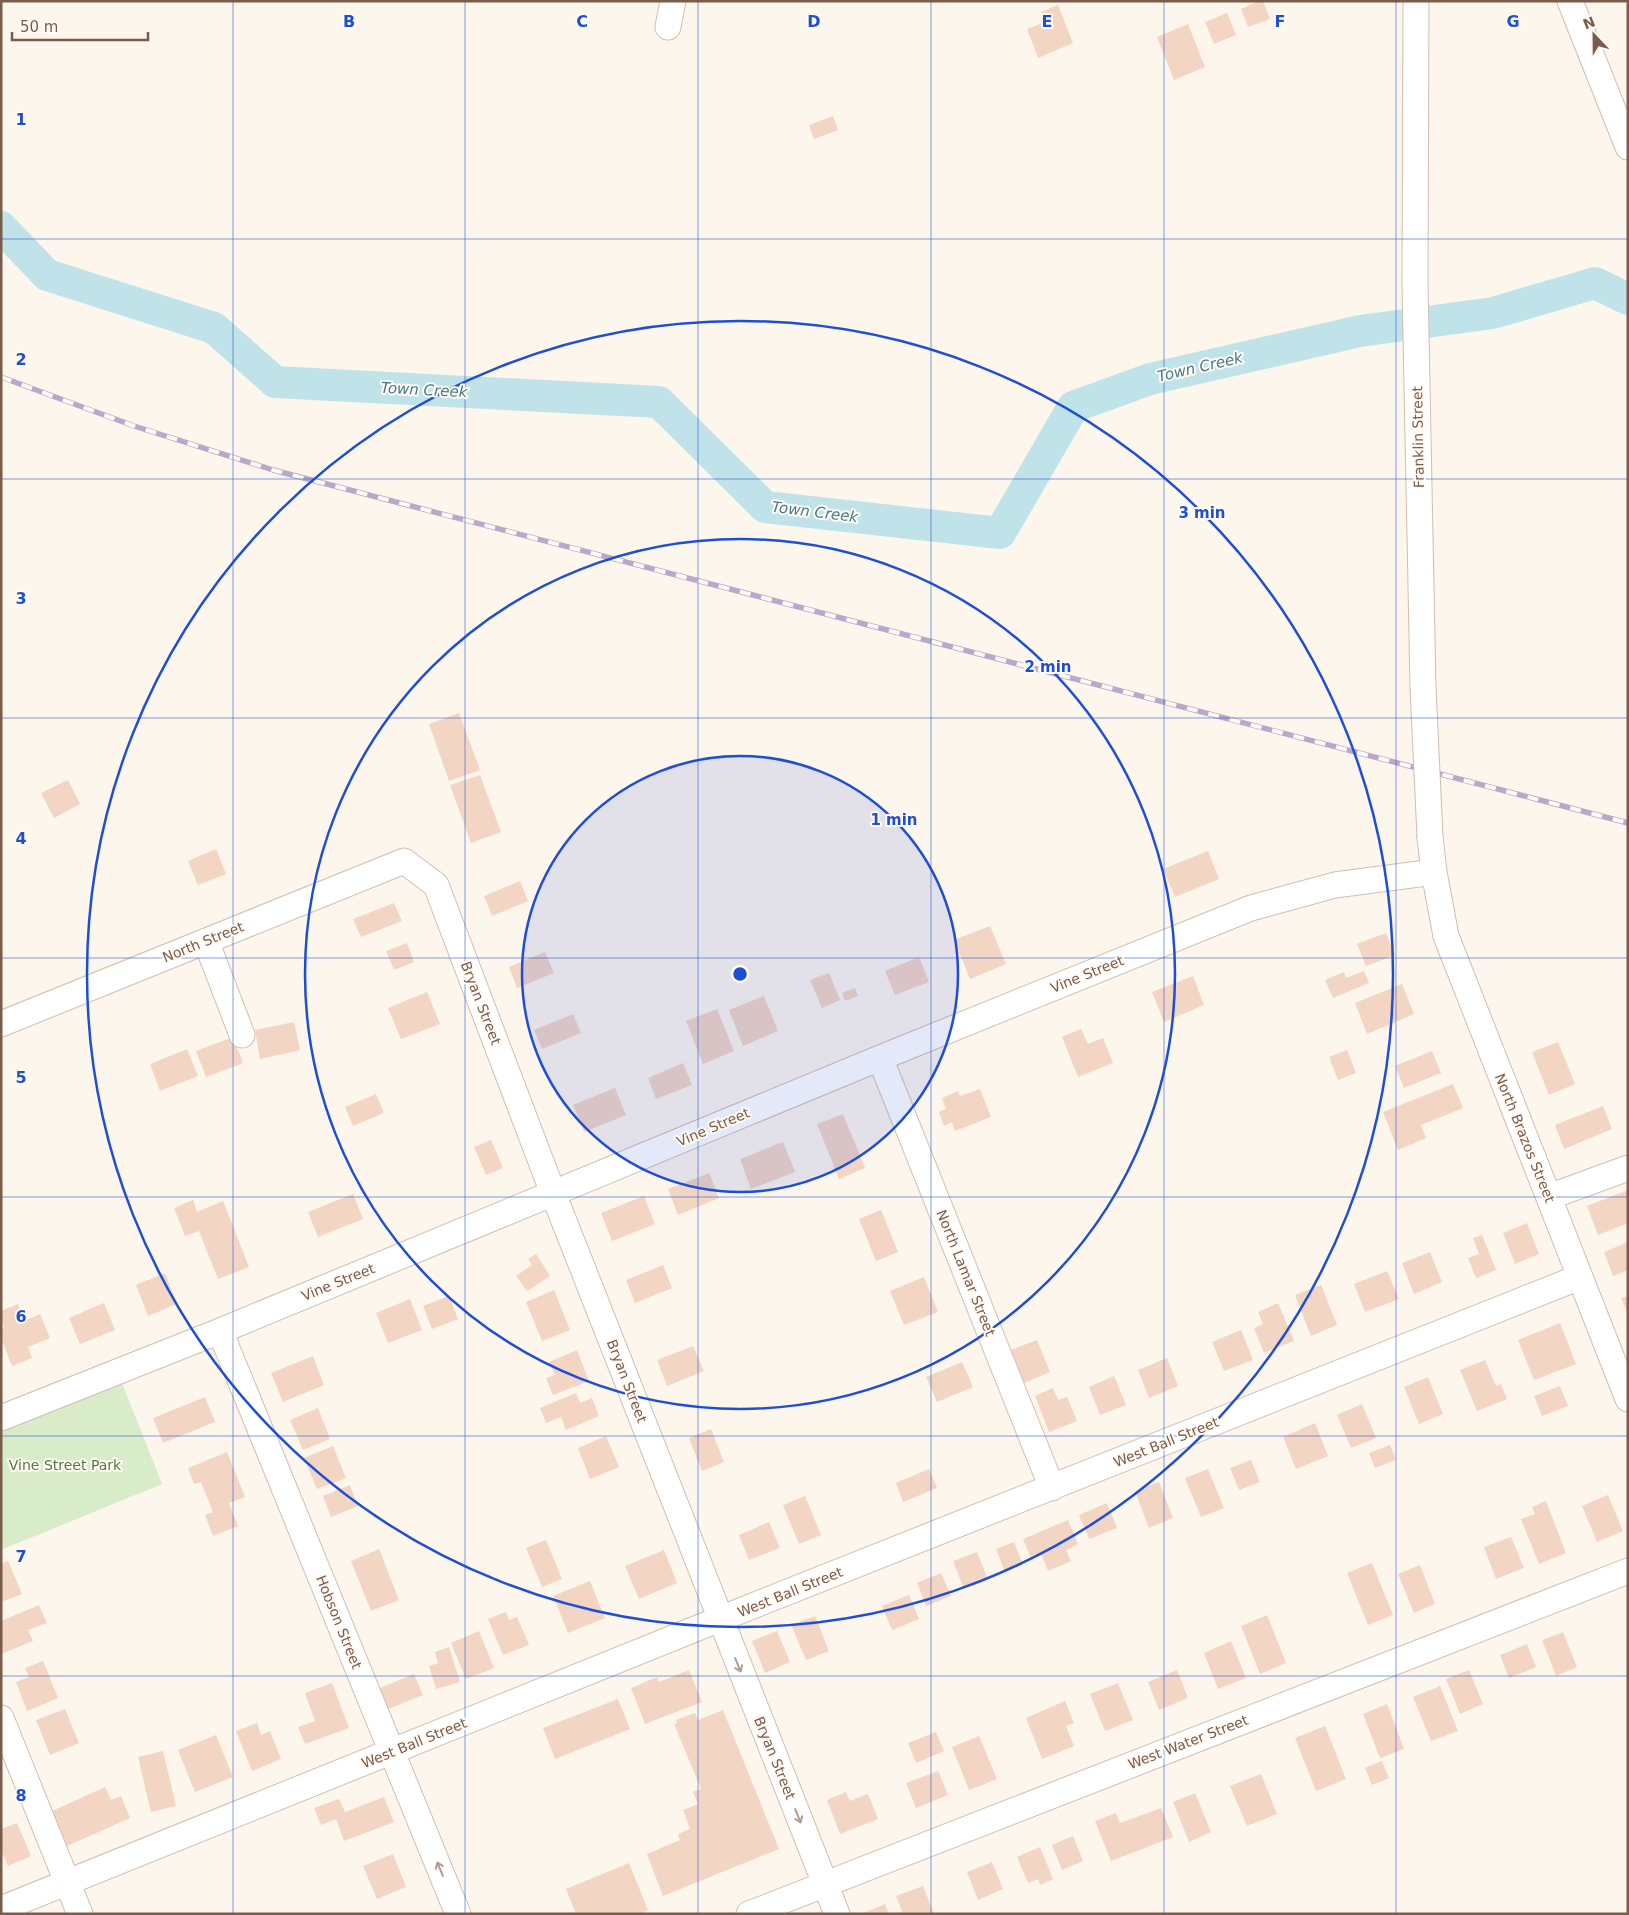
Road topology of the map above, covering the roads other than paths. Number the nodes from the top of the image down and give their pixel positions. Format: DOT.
graph roads {
  1 [pos="673,1"];
  2 [pos="1416,1"];
  3 [pos="1570,1"];
  4 [pos="668,27"];
  5 [pos="1628,147"];
  6 [pos="404,860"];
  7 [pos="1434,872"];
  8 [pos="206,941"];
  9 [pos="1,1024"];
  10 [pos="242,1035"];
  11 [pos="880,1058"];
  12 [pos="1628,1168"];
  13 [pos="554,1194"];
  14 [pos="1549,1197"];
  15 [pos="1580,1277"];
  16 [pos="220,1330"];
  17 [pos="1628,1399"];
  18 [pos="1,1418"];
  19 [pos="1052,1488"];
  20 [pos="1628,1571"];
  21 [pos="720,1619"];
  22 [pos="1,1718"];
  23 [pos="392,1752"];
  24 [pos="67,1882"];
  25 [pos="825,1884"];
  26 [pos="1,1909"];
  27 [pos="80,1914"];
  28 [pos="458,1914"];
  29 [pos="750,1914"];
  30 [pos="837,1914"];
  1 -- 4 [label="street"];
  2 -- 7 [label="street, Franklin Street, bridge"];
  3 -- 5 [label="street"];
  6 -- 8 [label="street, North Street"];
  6 -- 13 [label="street, Bryan Street"];
  7 -- 11 [label="street, Vine Street"];
  7 -- 14 [label="street, North Brazos Street"];
  8 -- 9 [label="street, North Street"];
  8 -- 10 [label="street"];
  11 -- 13 [label="street, Vine Street"];
  11 -- 19 [label="street, North Lamar Street"];
  12 -- 14 [label="street"];
  13 -- 16 [label="street, Vine Street"];
  13 -- 21 [label="street, Bryan Street"];
  14 -- 15 [label="street, North Brazos Street"];
  15 -- 17 [label="street, North Brazos Street"];
  15 -- 19 [label="street, West Ball Street"];
  16 -- 18 [label="street, Vine Street"];
  16 -- 23 [label="street, Hobson Street"];
  19 -- 21 [label="street, West Ball Street"];
  20 -- 25 [label="street, West Water Street"];
  21 -- 23 [label="street, West Ball Street"];
  21 -- 25 [label="street, Bryan Street, one-way"];
  22 -- 24 [label="street"];
  23 -- 24 [label="street, West Ball Street"];
  28 -- 23 [label="street, Hobson Street, one-way"];
  24 -- 26 [label="street, West Ball Street"];
  24 -- 27 [label="street"];
  25 -- 29 [label="street, West Water Street"];
  25 -- 30 [label="street, Bryan Street"];
}
